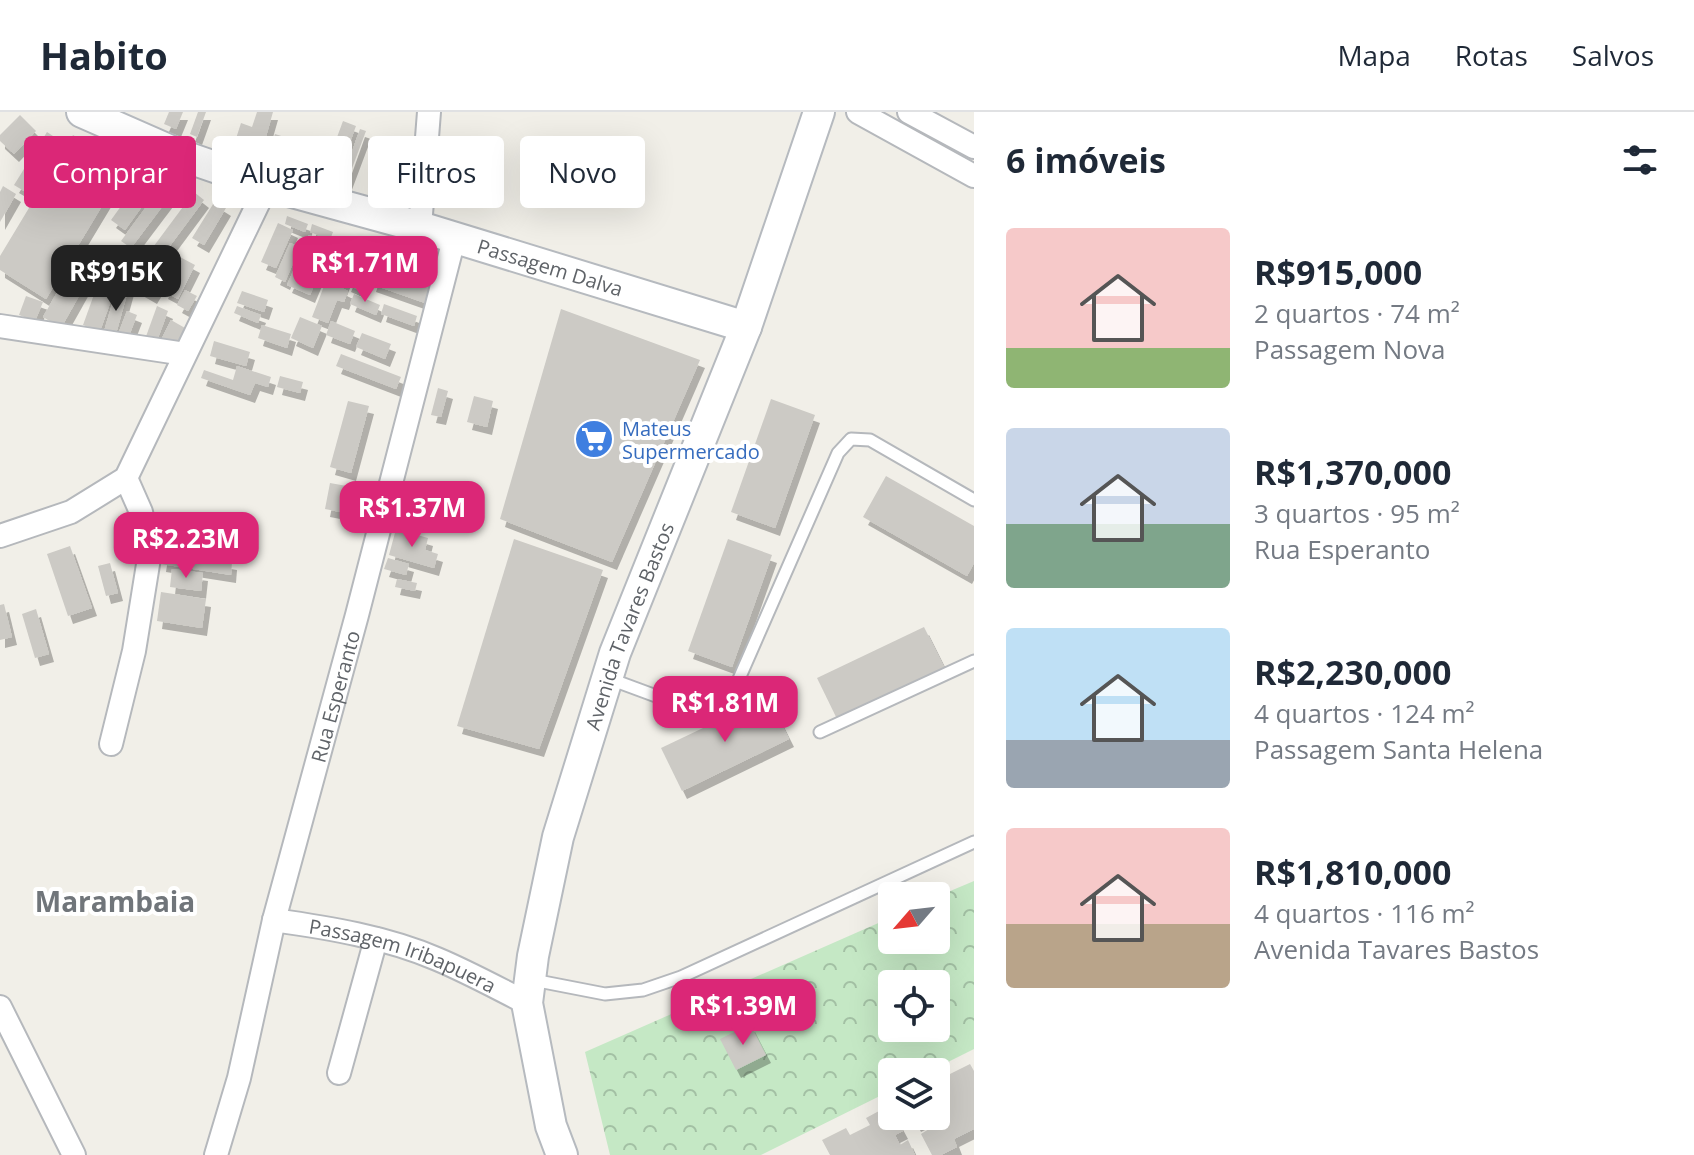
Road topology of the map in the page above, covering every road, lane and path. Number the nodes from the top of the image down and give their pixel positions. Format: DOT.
graph roads {
  1 [pos="82,112"];
  2 [pos="429,112"];
  3 [pos="819,112"];
  4 [pos="858,112"];
  5 [pos="909,112"];
  6 [pos="974,147"];
  7 [pos="212,166"];
  8 [pos="974,176"];
  9 [pos="256,208"];
  10 [pos="351,208"];
  11 [pos="420,227"];
  12 [pos="454,239"];
  13 [pos="0,326"];
  14 [pos="746,327"];
  15 [pos="185,354"];
  16 [pos="126,478"];
  17 [pos="974,500"];
  18 [pos="0,536"];
  19 [pos="974,661"];
  20 [pos="608,679"];
  21 [pos="820,732"];
  22 [pos="111,744"];
  23 [pos="974,842"];
  24 [pos="274,920"];
  25 [pos="376,939"];
  26 [pos="528,991"];
  27 [pos="0,1007"];
  28 [pos="339,1073"];
  29 [pos="74,1155"];
  30 [pos="216,1155"];
  31 [pos="562,1155"];
  1 -- 7 [label="main road, Passagem Dalva"];
  2 -- 11 [label="street"];
  3 -- 14 [label="main road, Avenida Tavares Bastos"];
  4 -- 8 [label="street"];
  5 -- 6 [label="street"];
  9 -- 15 [label="street"];
  10 -- 11 [label="main road, Passagem Dalva"];
  11 -- 12 [label="main road, Passagem Dalva"];
  12 -- 14 [label="main road, Passagem Dalva"];
  12 -- 24 [label="street, Rua Esperanto"];
  13 -- 15 [label="street"];
  14 -- 20 [label="main road, Avenida Tavares Bastos"];
  15 -- 16 [label="street"];
  16 -- 18 [label="street"];
  16 -- 22 [label="street"];
  17 -- 20 [label="lane"];
  19 -- 21 [label="lane"];
  20 -- 26 [label="main road, Avenida Tavares Bastos"];
  23 -- 26 [label="lane"];
  24 -- 25 [label="street, Passagem Iribapuera"];
  24 -- 30 [label="street, Rua Esperanto"];
  25 -- 26 [label="street, Passagem Iribapuera"];
  25 -- 28 [label="street"];
  26 -- 31 [label="main road, Avenida Tavares Bastos"];
  27 -- 29 [label="street"];
}
